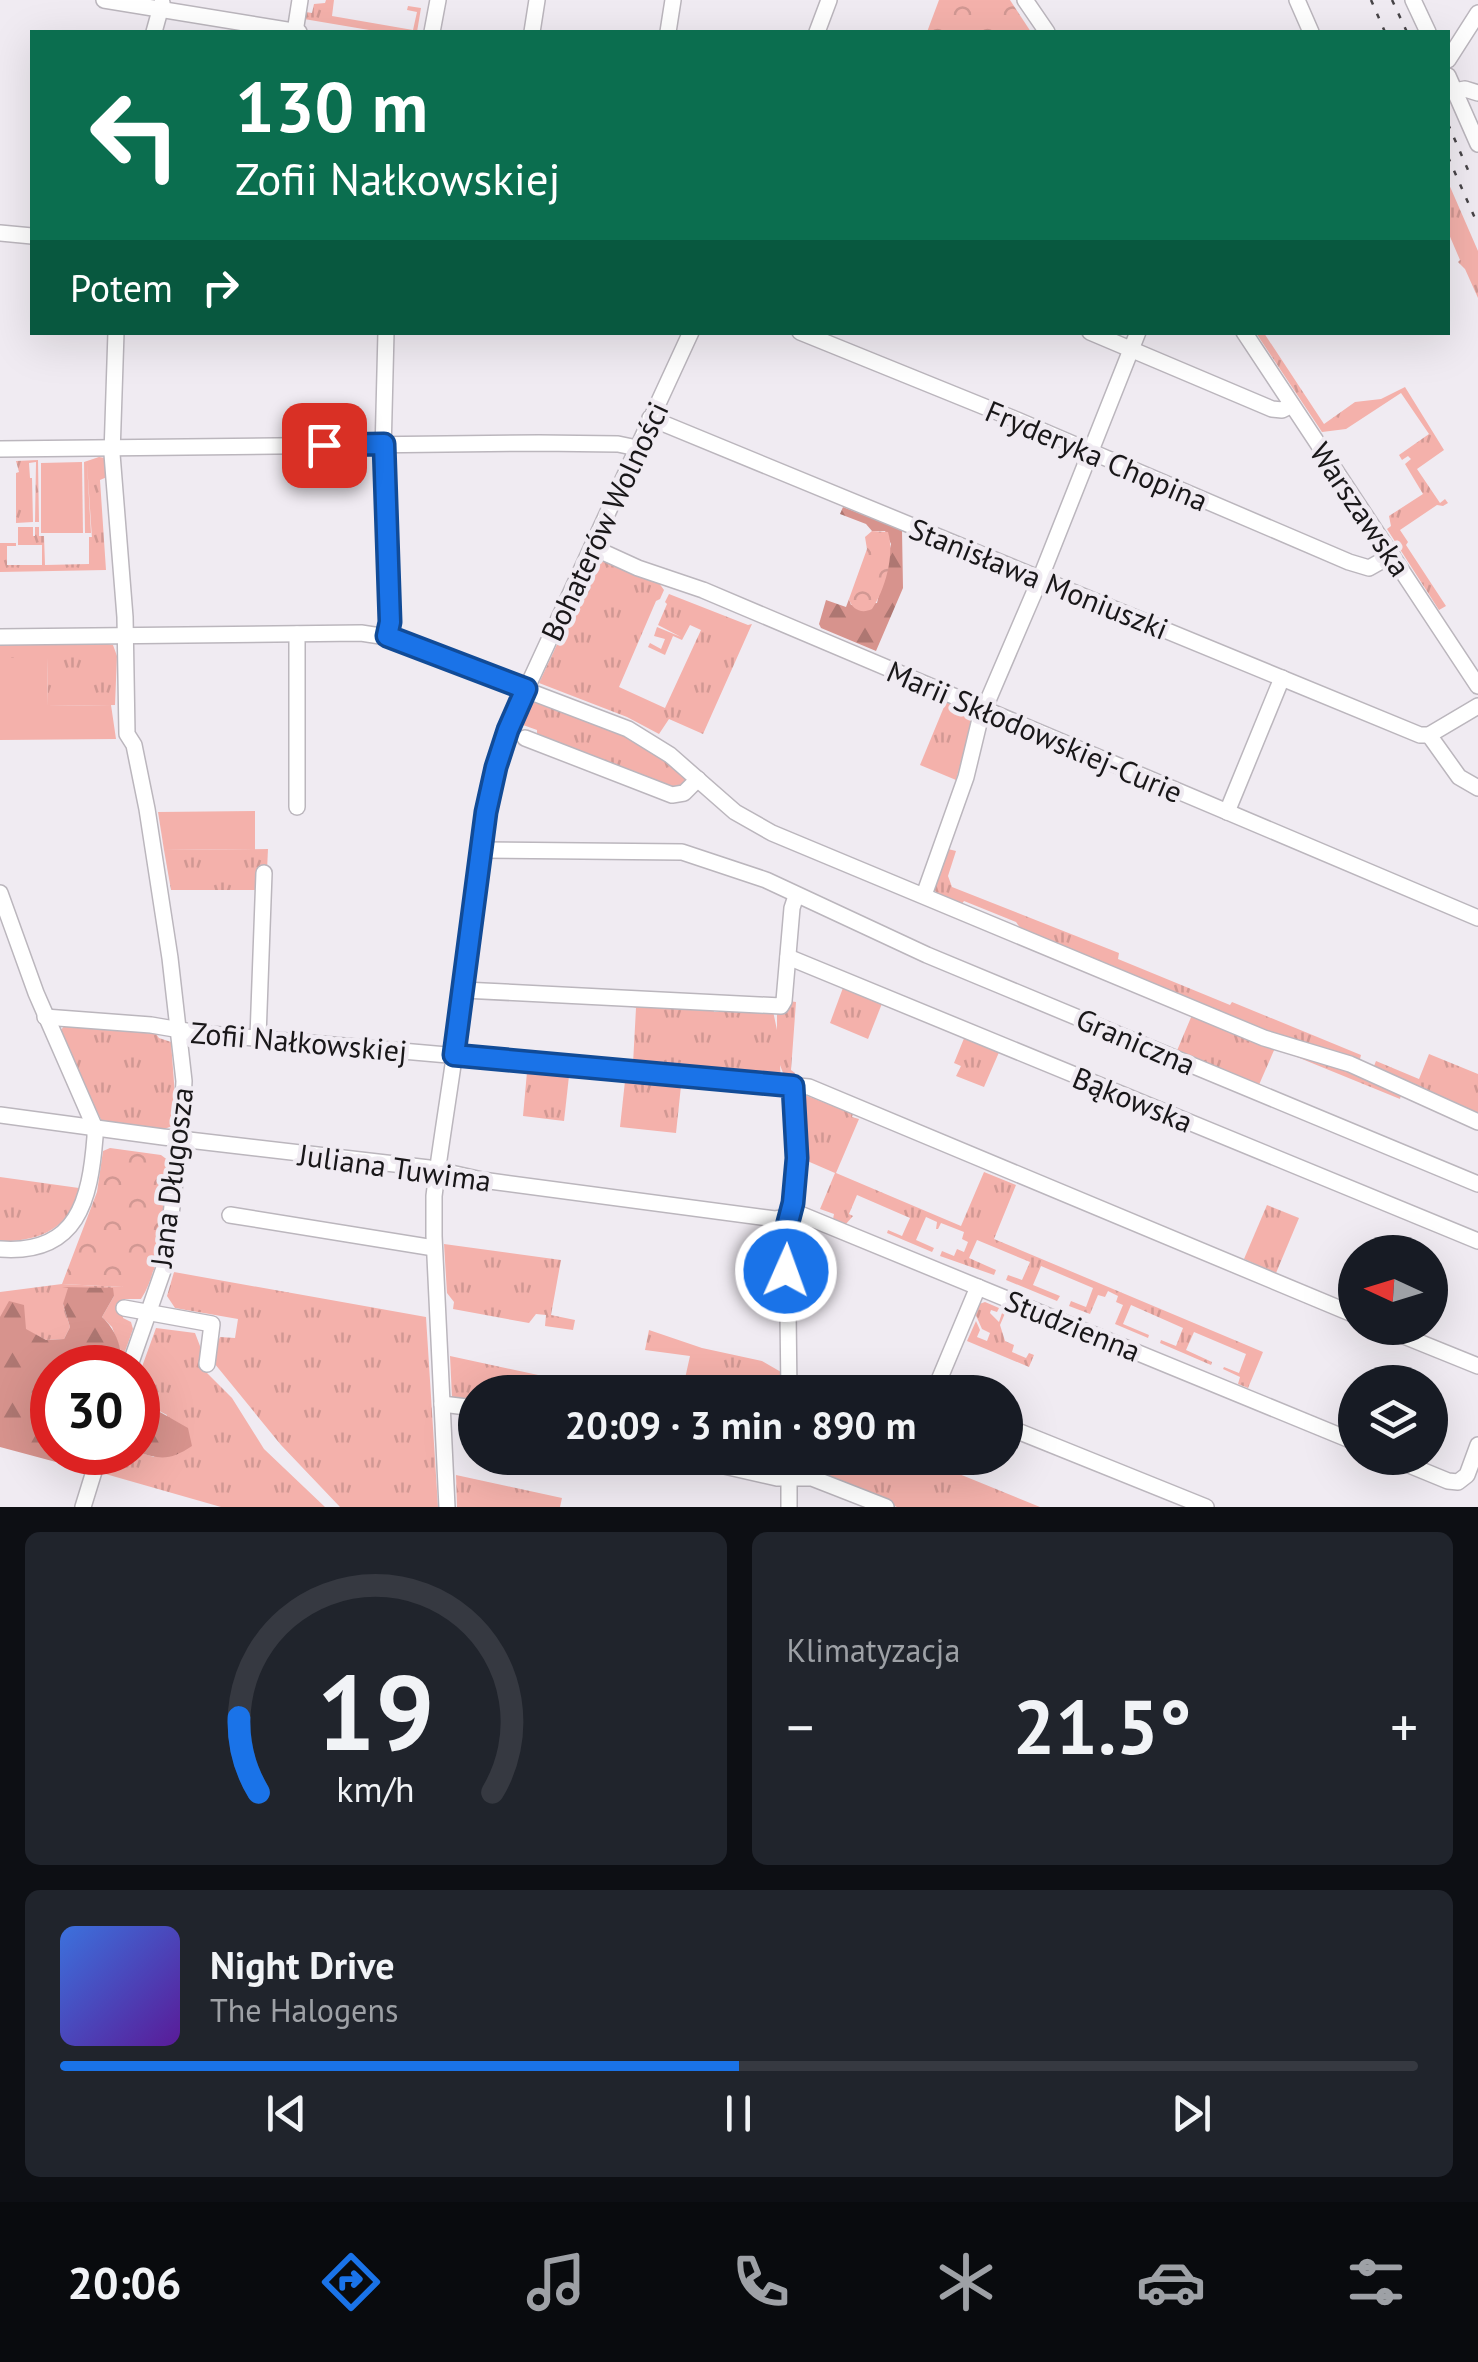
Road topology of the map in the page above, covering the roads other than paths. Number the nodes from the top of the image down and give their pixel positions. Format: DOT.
graph roads {
  1 [pos="104,0"];
  2 [pos="300,0"];
  3 [pos="438,0"];
  4 [pos="538,0"];
  5 [pos="674,0"];
  6 [pos="828,0"];
  7 [pos="1025,0"];
  8 [pos="1297,0"];
  9 [pos="1414,0"];
  10 [pos="161,4"];
  11 [pos="1478,13"];
  12 [pos="154,30"];
  13 [pos="286,30"];
  14 [pos="296,30"];
  15 [pos="432,30"];
  16 [pos="532,30"];
  17 [pos="668,30"];
  18 [pos="817,30"];
  19 [pos="1046,30"];
  20 [pos="1311,30"];
  21 [pos="1427,30"];
  22 [pos="1450,57"];
  23 [pos="1451,84"];
  24 [pos="1478,93"];
  25 [pos="1478,144"];
  26 [pos="0,233"];
  27 [pos="30,236"];
  28 [pos="116,335"];
  29 [pos="386,335"];
  30 [pos="691,335"];
  31 [pos="807,335"];
  32 [pos="1097,335"];
  33 [pos="1137,335"];
  34 [pos="1246,335"];
  35 [pos="1131,350"];
  36 [pos="1292,405"];
  37 [pos="650,418"];
  38 [pos="384,444"];
  39 [pos="112,448"];
  40 [pos="637,448"];
  41 [pos="0,450"];
  42 [pos="1090,452"];
  43 [pos="592,548"];
  44 [pos="1392,555"];
  45 [pos="1040,578"];
  46 [pos="297,634"];
  47 [pos="125,635"];
  48 [pos="387,636"];
  49 [pos="0,637"];
  50 [pos="1282,678"];
  51 [pos="1478,686"];
  52 [pos="526,689"];
  53 [pos="1478,706"];
  54 [pos="984,710"];
  55 [pos="1428,735"];
  56 [pos="525,738"];
  57 [pos="698,779"];
  58 [pos="1478,788"];
  59 [pos="297,808"];
  60 [pos="1227,812"];
  61 [pos="480,850"];
  62 [pos="264,873"];
  63 [pos="0,894"];
  64 [pos="924,895"];
  65 [pos="796,896"];
  66 [pos="4,917"];
  67 [pos="1478,918"];
  68 [pos="788,957"];
  69 [pos="464,990"];
  70 [pos="45,1017"];
  71 [pos="179,1030"];
  72 [pos="258,1038"];
  73 [pos="454,1055"];
  74 [pos="793,1086"];
  75 [pos="0,1115"];
  76 [pos="1478,1122"];
  77 [pos="94,1128"];
  78 [pos="180,1139"];
  79 [pos="438,1170"];
  80 [pos="1478,1184"];
  81 [pos="230,1215"];
  82 [pos="790,1215"];
  83 [pos="1478,1241"];
  84 [pos="434,1248"];
  85 [pos="0,1249"];
  86 [pos="978,1287"];
  87 [pos="124,1308"];
  88 [pos="1338,1309"];
  89 [pos="148,1312"];
  90 [pos="137,1345"];
  91 [pos="1426,1345"];
  92 [pos="207,1364"];
  93 [pos="1478,1366"];
  94 [pos="789,1375"];
  95 [pos="941,1375"];
  96 [pos="442,1404"];
  97 [pos="458,1406"];
  98 [pos="1023,1433"];
  99 [pos="1338,1435"];
  100 [pos="1478,1445"];
  101 [pos="93,1475"];
  102 [pos="764,1475"];
  103 [pos="1434,1475"];
  104 [pos="788,1477"];
  105 [pos="83,1507"];
  106 [pos="447,1507"];
  107 [pos="788,1507"];
  108 [pos="886,1507"];
  109 [pos="1206,1507"];
  1 -- 10 [label="street"];
  2 -- 14 [label="street"];
  3 -- 15 [label="street"];
  4 -- 16 [label="street"];
  5 -- 17 [label="street"];
  6 -- 18 [label="street"];
  7 -- 19 [label="street"];
  8 -- 20 [label="street"];
  9 -- 21 [label="street"];
  10 -- 12 [label="street"];
  10 -- 13 [label="street"];
  11 -- 22 [label="street"];
  23 -- 24 [label="street"];
  23 -- 25 [label="street"];
  26 -- 27 [label="street"];
  28 -- 39 [label="street, Jana Długosza"];
  29 -- 38 [label="street"];
  30 -- 37 [label="street, Bohaterów Wolności"];
  31 -- 42 [label="street, Fryderyka Chopina"];
  32 -- 35 [label="street"];
  33 -- 35 [label="street"];
  34 -- 36 [label="street, Warszawska"];
  35 -- 36 [label="street"];
  35 -- 42 [label="street"];
  36 -- 44 [label="street, Warszawska"];
  37 -- 40 [label="street, Bohaterów Wolności"];
  37 -- 45 [label="street, Stanisława Moniuszki"];
  38 -- 39 [label="street"];
  38 -- 40 [label="street"];
  38 -- 48 [label="street"];
  39 -- 41 [label="street"];
  39 -- 47 [label="street, Jana Długosza"];
  40 -- 43 [label="street, Bohaterów Wolności"];
  42 -- 44 [label="street, Fryderyka Chopina"];
  42 -- 45 [label="street"];
  43 -- 52 [label="street, Bohaterów Wolności"];
  43 -- 54 [label="street, Marii Skłodowskiej-Curie"];
  44 -- 51 [label="street, Warszawska"];
  45 -- 50 [label="street, Stanisława Moniuszki"];
  45 -- 54 [label="street"];
  46 -- 47 [label="street"];
  46 -- 48 [label="street"];
  46 -- 59 [label="street"];
  47 -- 49 [label="street"];
  47 -- 71 [label="street, Jana Długosza"];
  48 -- 52 [label="street"];
  50 -- 55 [label="street, Stanisława Moniuszki"];
  50 -- 60 [label="street"];
  52 -- 57 [label="street"];
  52 -- 61 [label="street, Bohaterów Wolności"];
  53 -- 55 [label="street"];
  54 -- 60 [label="street, Marii Skłodowskiej-Curie"];
  54 -- 64 [label="street"];
  55 -- 58 [label="street"];
  56 -- 57 [label="street"];
  57 -- 64 [label="street"];
  60 -- 67 [label="street, Marii Skłodowskiej-Curie"];
  61 -- 65 [label="street, Graniczna"];
  61 -- 69 [label="street, Bohaterów Wolności"];
  62 -- 72 [label="street"];
  63 -- 66 [label="street"];
  64 -- 76 [label="street"];
  65 -- 68 [label="street"];
  65 -- 80 [label="street, Graniczna"];
  66 -- 70 [label="street"];
  68 -- 69 [label="street"];
  68 -- 83 [label="street, Bąkowska"];
  69 -- 73 [label="street, Bohaterów Wolności"];
  70 -- 71 [label="street, Zofii Nałkowskiej"];
  70 -- 77 [label="street"];
  71 -- 72 [label="street, Zofii Nałkowskiej"];
  71 -- 78 [label="street, Jana Długosza"];
  72 -- 73 [label="street, Zofii Nałkowskiej"];
  73 -- 74 [label="street, Zofii Nałkowskiej"];
  73 -- 79 [label="street, Bohaterów Wolności"];
  74 -- 82 [label="street"];
  74 -- 88 [label="street, Zofii Nałkowskiej"];
  75 -- 77 [label="street, Juliana Tuwima"];
  77 -- 78 [label="street, Juliana Tuwima"];
  77 -- 85 [label="street"];
  78 -- 79 [label="street, Juliana Tuwima"];
  78 -- 89 [label="street, Jana Długosza"];
  79 -- 82 [label="street, Juliana Tuwima"];
  79 -- 84 [label="street, Bohaterów Wolności"];
  81 -- 84 [label="street"];
  82 -- 86 [label="street, Studzienna"];
  82 -- 94 [label="street"];
  84 -- 96 [label="street, Bohaterów Wolności"];
  86 -- 95 [label="street"];
  86 -- 99 [label="street, Studzienna"];
  87 -- 89 [label="street"];
  89 -- 90 [label="street, Jana Długosza"];
  89 -- 92 [label="street"];
  91 -- 93 [label="street"];
  96 -- 97 [label="street"];
  96 -- 106 [label="street, Bohaterów Wolności"];
  98 -- 109 [label="street"];
  100 -- 103 [label="street"];
  101 -- 105 [label="street"];
  102 -- 104 [label="street"];
  104 -- 107 [label="street"];
  104 -- 108 [label="street"];
}
